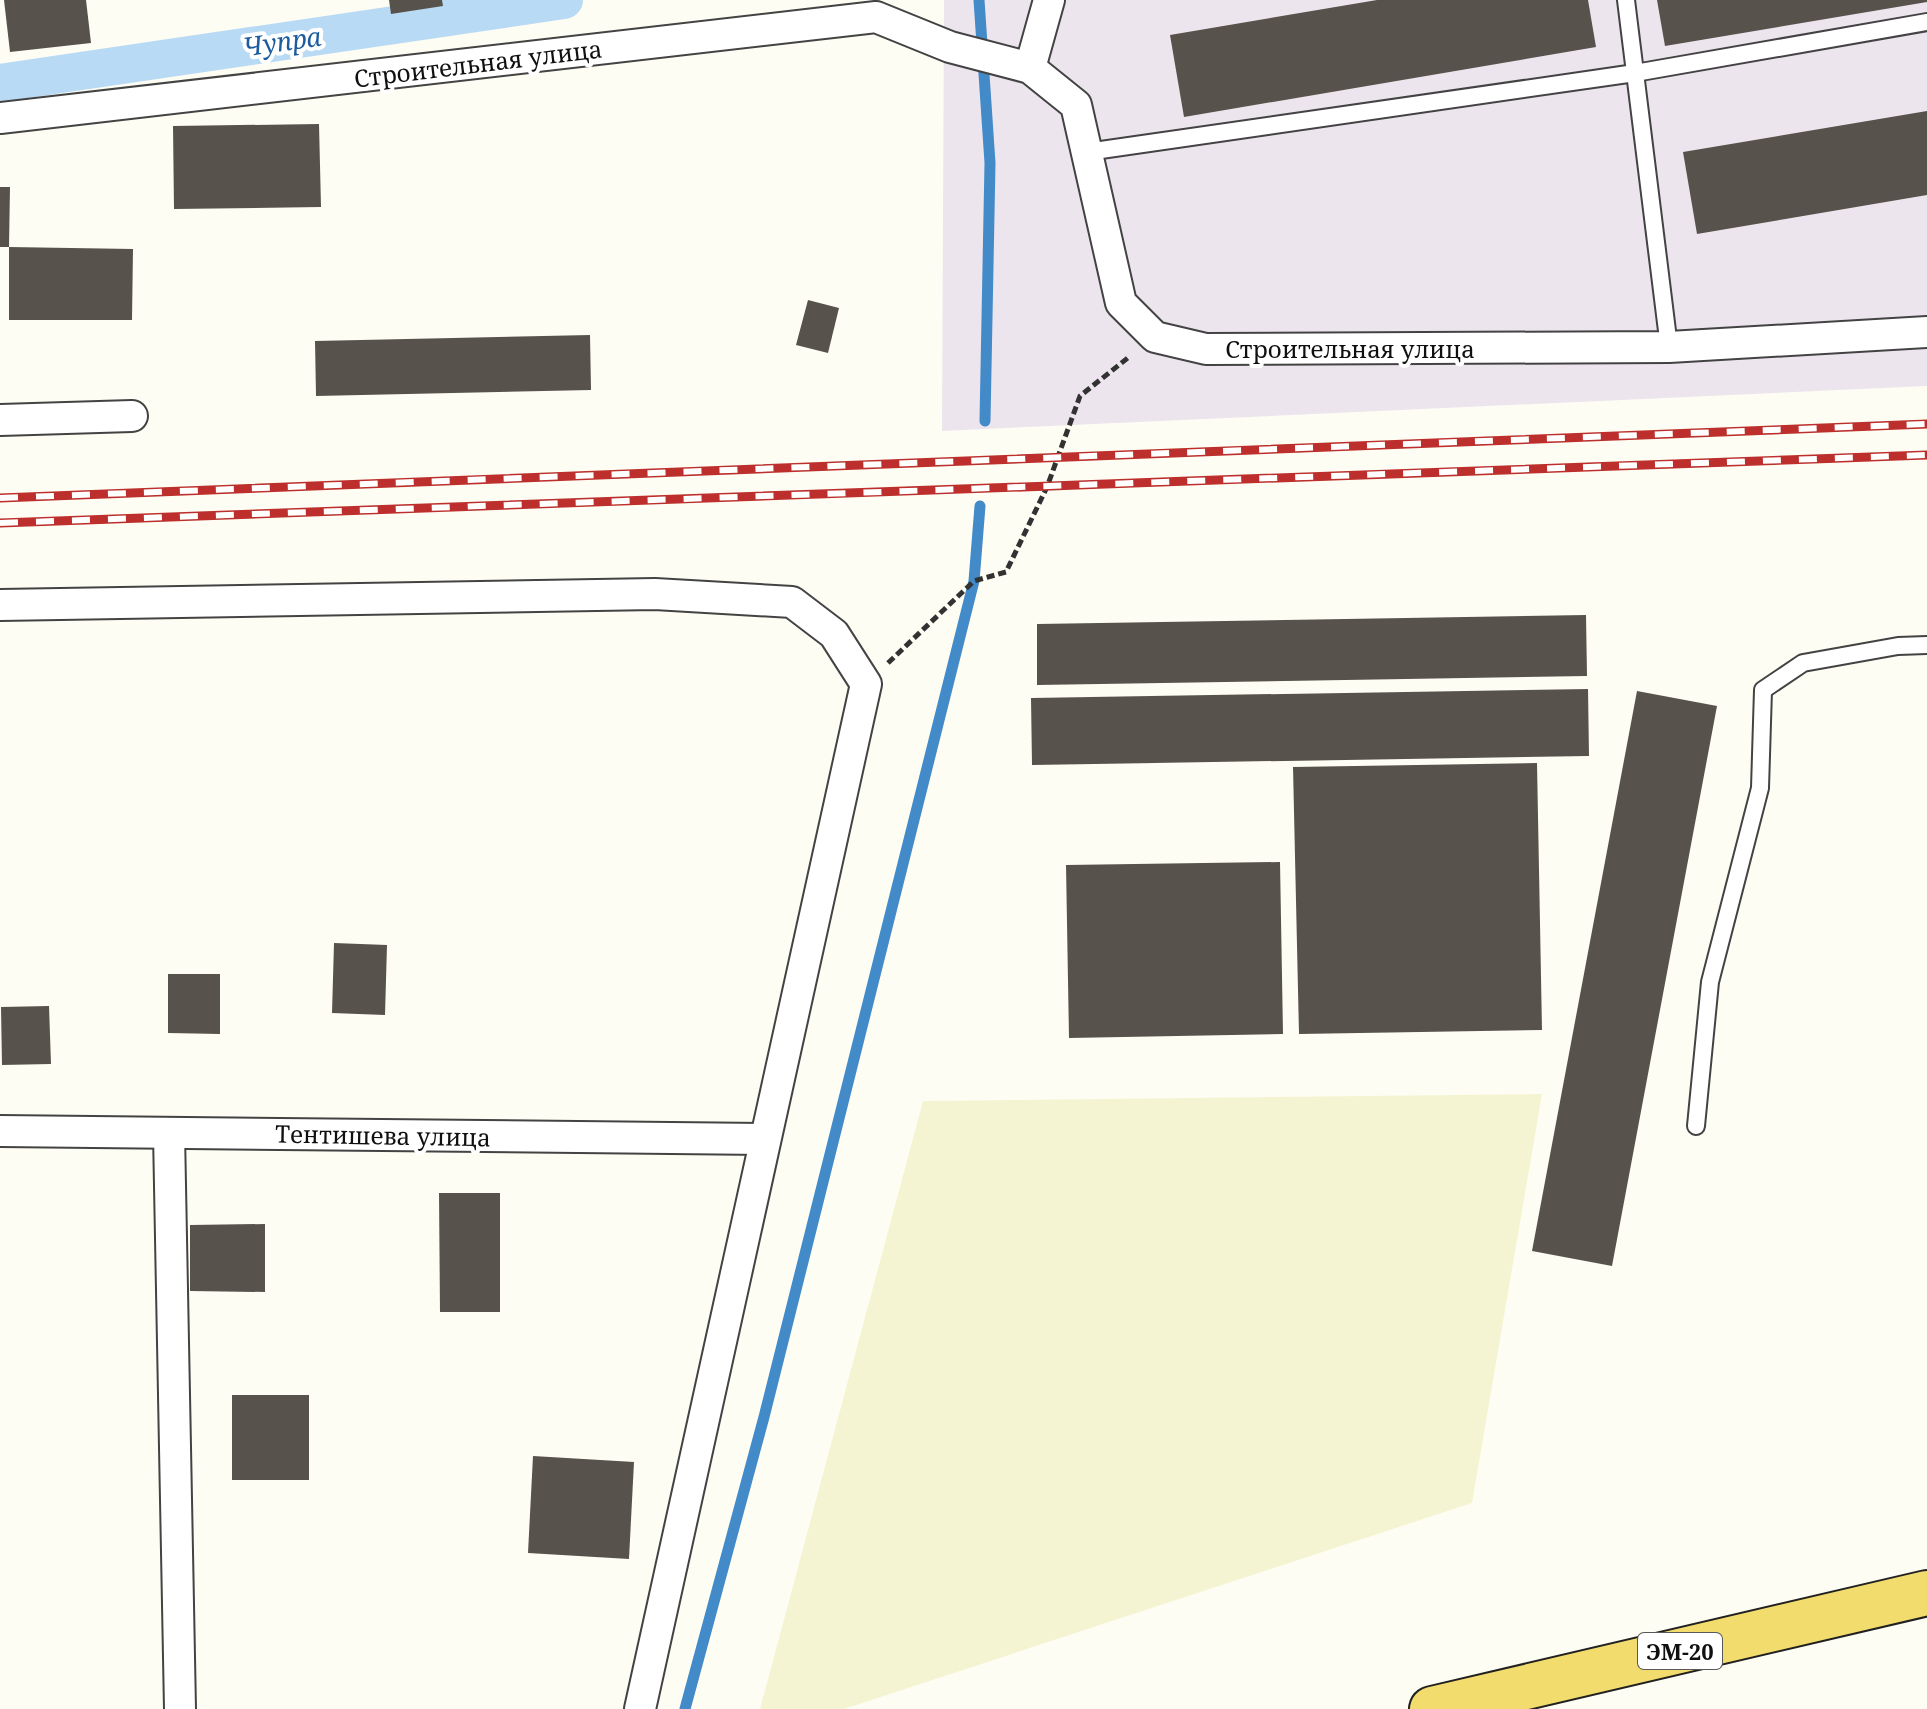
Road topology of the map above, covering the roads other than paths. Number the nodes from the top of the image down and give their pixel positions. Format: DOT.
graph roads {
  1 [pos="1049,0"];
  2 [pos="1626,0"];
  3 [pos="1927,22"];
  4 [pos="1030,68"];
  5 [pos="1635,73"];
  6 [pos="0,118"];
  7 [pos="1087,152"];
  8 [pos="1927,332"];
  9 [pos="1669,347"];
  10 [pos="132,416"];
  11 [pos="0,420"];
  12 [pos="0,605"];
  13 [pos="1927,645"];
  14 [pos="1696,1126"];
  15 [pos="0,1131"];
  16 [pos="169,1133"];
  17 [pos="765,1139"];
  18 [pos="1927,1593"];
  19 [pos="180,1709"];
  20 [pos="640,1709"];
  21 [pos="1432,1709"];
  1 -- 4 [label="street"];
  2 -- 5 [label="lane"];
  3 -- 5 [label="lane"];
  4 -- 6 [label="street, Строительная улица"];
  4 -- 7 [label="street"];
  5 -- 7 [label="lane"];
  5 -- 9 [label="lane"];
  7 -- 9 [label="street, Строительная улица"];
  8 -- 9 [label="street, Строительная улица"];
  10 -- 11 [label="street"];
  12 -- 17 [label="street"];
  13 -- 14 [label="lane"];
  15 -- 16 [label="street, Тентишева улица"];
  16 -- 17 [label="street, Тентишева улица"];
  16 -- 19 [label="street"];
  17 -- 20 [label="street"];
  18 -- 21 [label="main road, ЭМ-20"];
}
